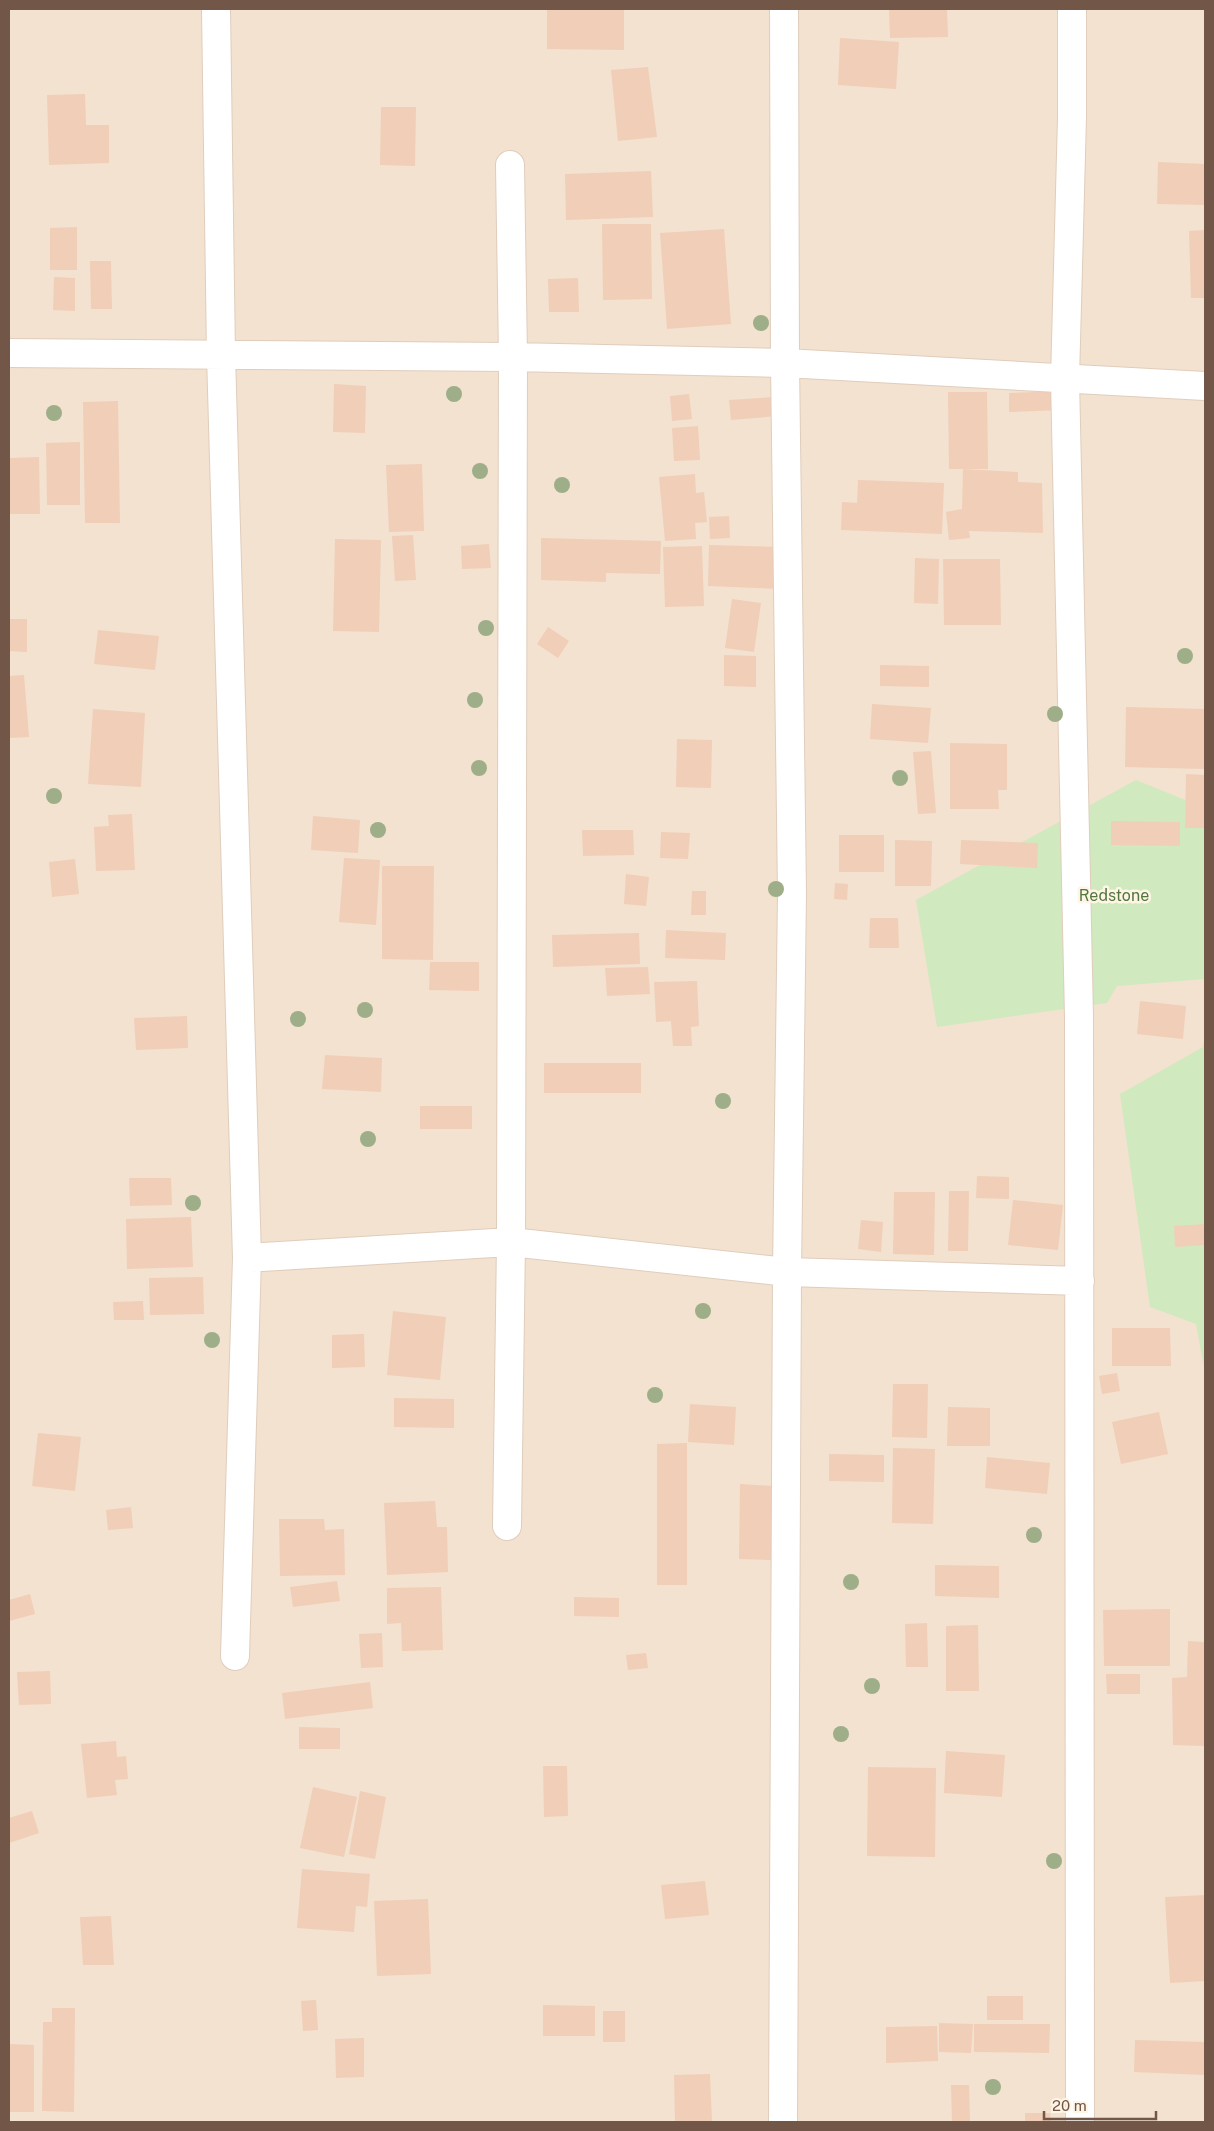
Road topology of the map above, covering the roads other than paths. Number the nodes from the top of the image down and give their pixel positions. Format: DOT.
graph roads {
  1 [pos="216,9"];
  2 [pos="784,9"];
  3 [pos="1072,9"];
  4 [pos="510,166"];
  5 [pos="9,354"];
  6 [pos="221,355"];
  7 [pos="513,357"];
  8 [pos="785,363"];
  9 [pos="1065,379"];
  10 [pos="1205,386"];
  11 [pos="511,1242"];
  12 [pos="247,1258"];
  13 [pos="787,1272"];
  14 [pos="1080,1282"];
  15 [pos="507,1526"];
  16 [pos="235,1656"];
  17 [pos="783,2122"];
  18 [pos="1080,2122"];
  1 -- 6 [label="street"];
  2 -- 8 [label="street"];
  3 -- 9 [label="street"];
  4 -- 7 [label="street"];
  5 -- 6 [label="street"];
  6 -- 7 [label="street"];
  6 -- 12 [label="street"];
  7 -- 8 [label="street"];
  7 -- 11 [label="street"];
  8 -- 9 [label="street"];
  8 -- 13 [label="street"];
  9 -- 10 [label="street"];
  9 -- 14 [label="street"];
  11 -- 12 [label="street"];
  11 -- 13 [label="street"];
  11 -- 15 [label="street"];
  12 -- 16 [label="street"];
  13 -- 14 [label="street"];
  13 -- 17 [label="street"];
  14 -- 18 [label="street"];
}
